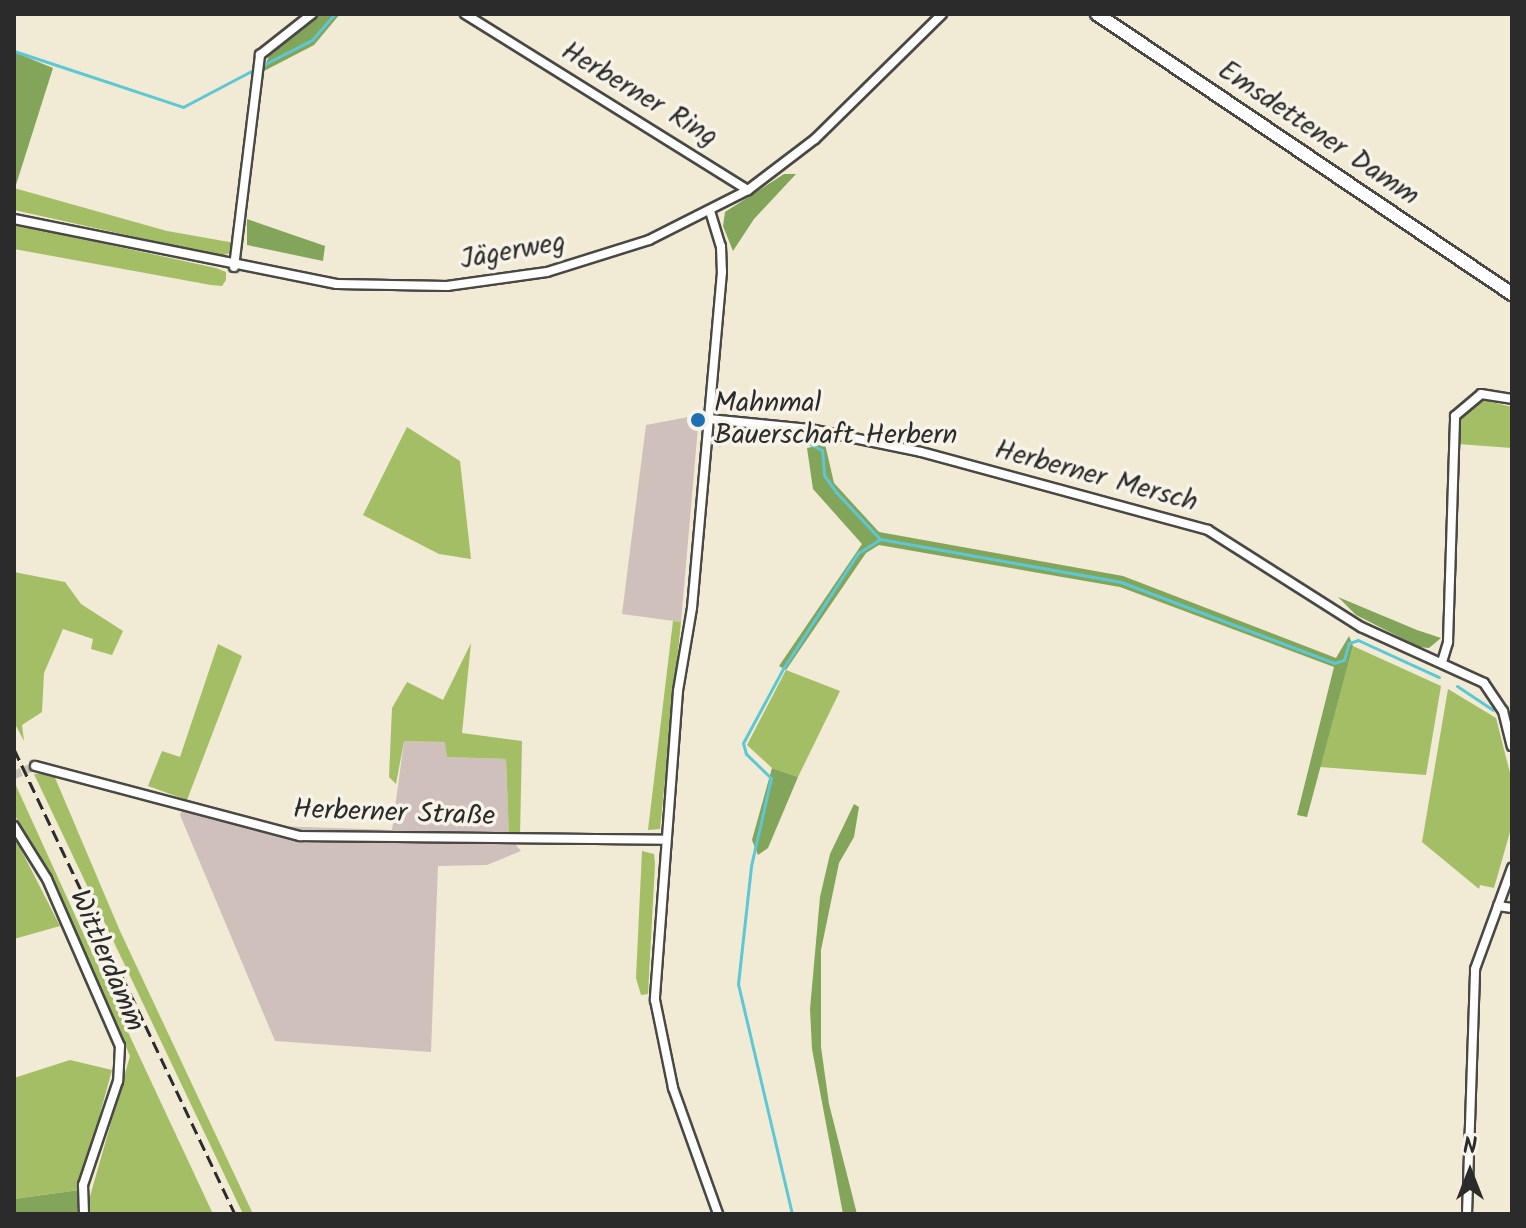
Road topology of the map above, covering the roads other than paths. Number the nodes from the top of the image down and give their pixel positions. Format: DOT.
graph roads {
  1 [pos="312,14"];
  2 [pos="465,14"];
  3 [pos="942,14"];
  4 [pos="1097,14"];
  5 [pos="748,190"];
  6 [pos="710,211"];
  7 [pos="14,219"];
  8 [pos="234,267"];
  9 [pos="1512,294"];
  10 [pos="1512,399"];
  11 [pos="709,419"];
  12 [pos="1442,662"];
  13 [pos="1512,746"];
  14 [pos="35,766"];
  15 [pos="14,826"];
  16 [pos="665,840"];
  17 [pos="1512,868"];
  18 [pos="1498,906"];
  19 [pos="1512,908"];
  20 [pos="84,1214"];
  21 [pos="718,1214"];
  22 [pos="1467,1214"];
  1 -- 8 [label="street"];
  2 -- 5 [label="street, Herberner Ring"];
  3 -- 5 [label="street, Jägerweg"];
  4 -- 9 [label="main road, Emsdettener Damm"];
  5 -- 6 [label="street, Jägerweg"];
  6 -- 8 [label="street, Jägerweg"];
  6 -- 11 [label="street"];
  7 -- 8 [label="street, Jägerweg"];
  10 -- 12 [label="street"];
  11 -- 12 [label="street, Herberner Mersch"];
  11 -- 16 [label="street"];
  12 -- 13 [label="street, Herberner Mersch"];
  14 -- 16 [label="street, Herberner Straße"];
  15 -- 20 [label="street, Wittlerdamm"];
  16 -- 21 [label="street"];
  17 -- 18 [label="street"];
  18 -- 19 [label="street"];
  18 -- 22 [label="street"];
}
